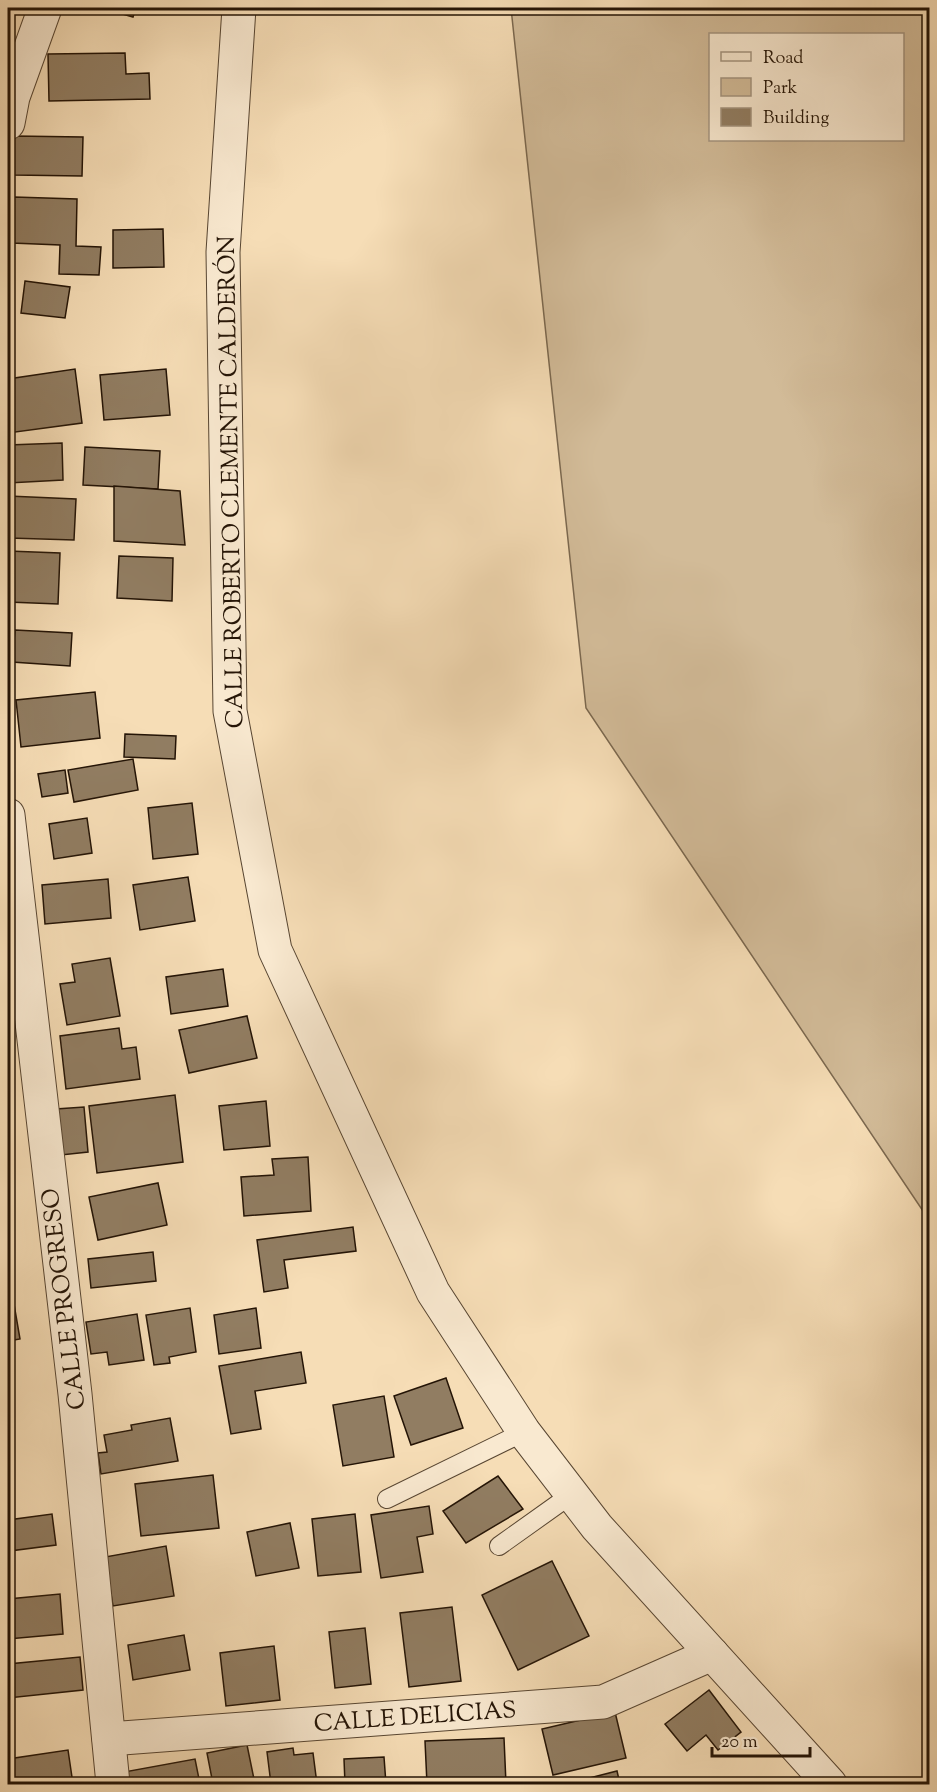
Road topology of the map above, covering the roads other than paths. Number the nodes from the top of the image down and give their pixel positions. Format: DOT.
graph roads {
  1 [pos="45,8"];
  2 [pos="239,8"];
  3 [pos="8,123"];
  4 [pos="8,815"];
  5 [pos="524,1432"];
  6 [pos="572,1494"];
  7 [pos="387,1499"];
  8 [pos="498,1546"];
  9 [pos="712,1654"];
  10 [pos="110,1739"];
  11 [pos="113,1785"];
  12 [pos="830,1785"];
  1 -- 3 [label="street"];
  2 -- 5 [label="street, CALLE ROBERTO CLEMENTE CALDERÓN"];
  4 -- 10 [label="street, CALLE PROGRESO"];
  5 -- 6 [label="street, CALLE ROBERTO CLEMENTE CALDERÓN"];
  5 -- 7 [label="lane"];
  6 -- 8 [label="lane"];
  6 -- 9 [label="street, CALLE ROBERTO CLEMENTE CALDERÓN"];
  9 -- 10 [label="street, CALLE DELICIAS"];
  9 -- 12 [label="street, CALLE ROBERTO CLEMENTE CALDERÓN"];
  10 -- 11 [label="street, CALLE PROGRESO"];
}
